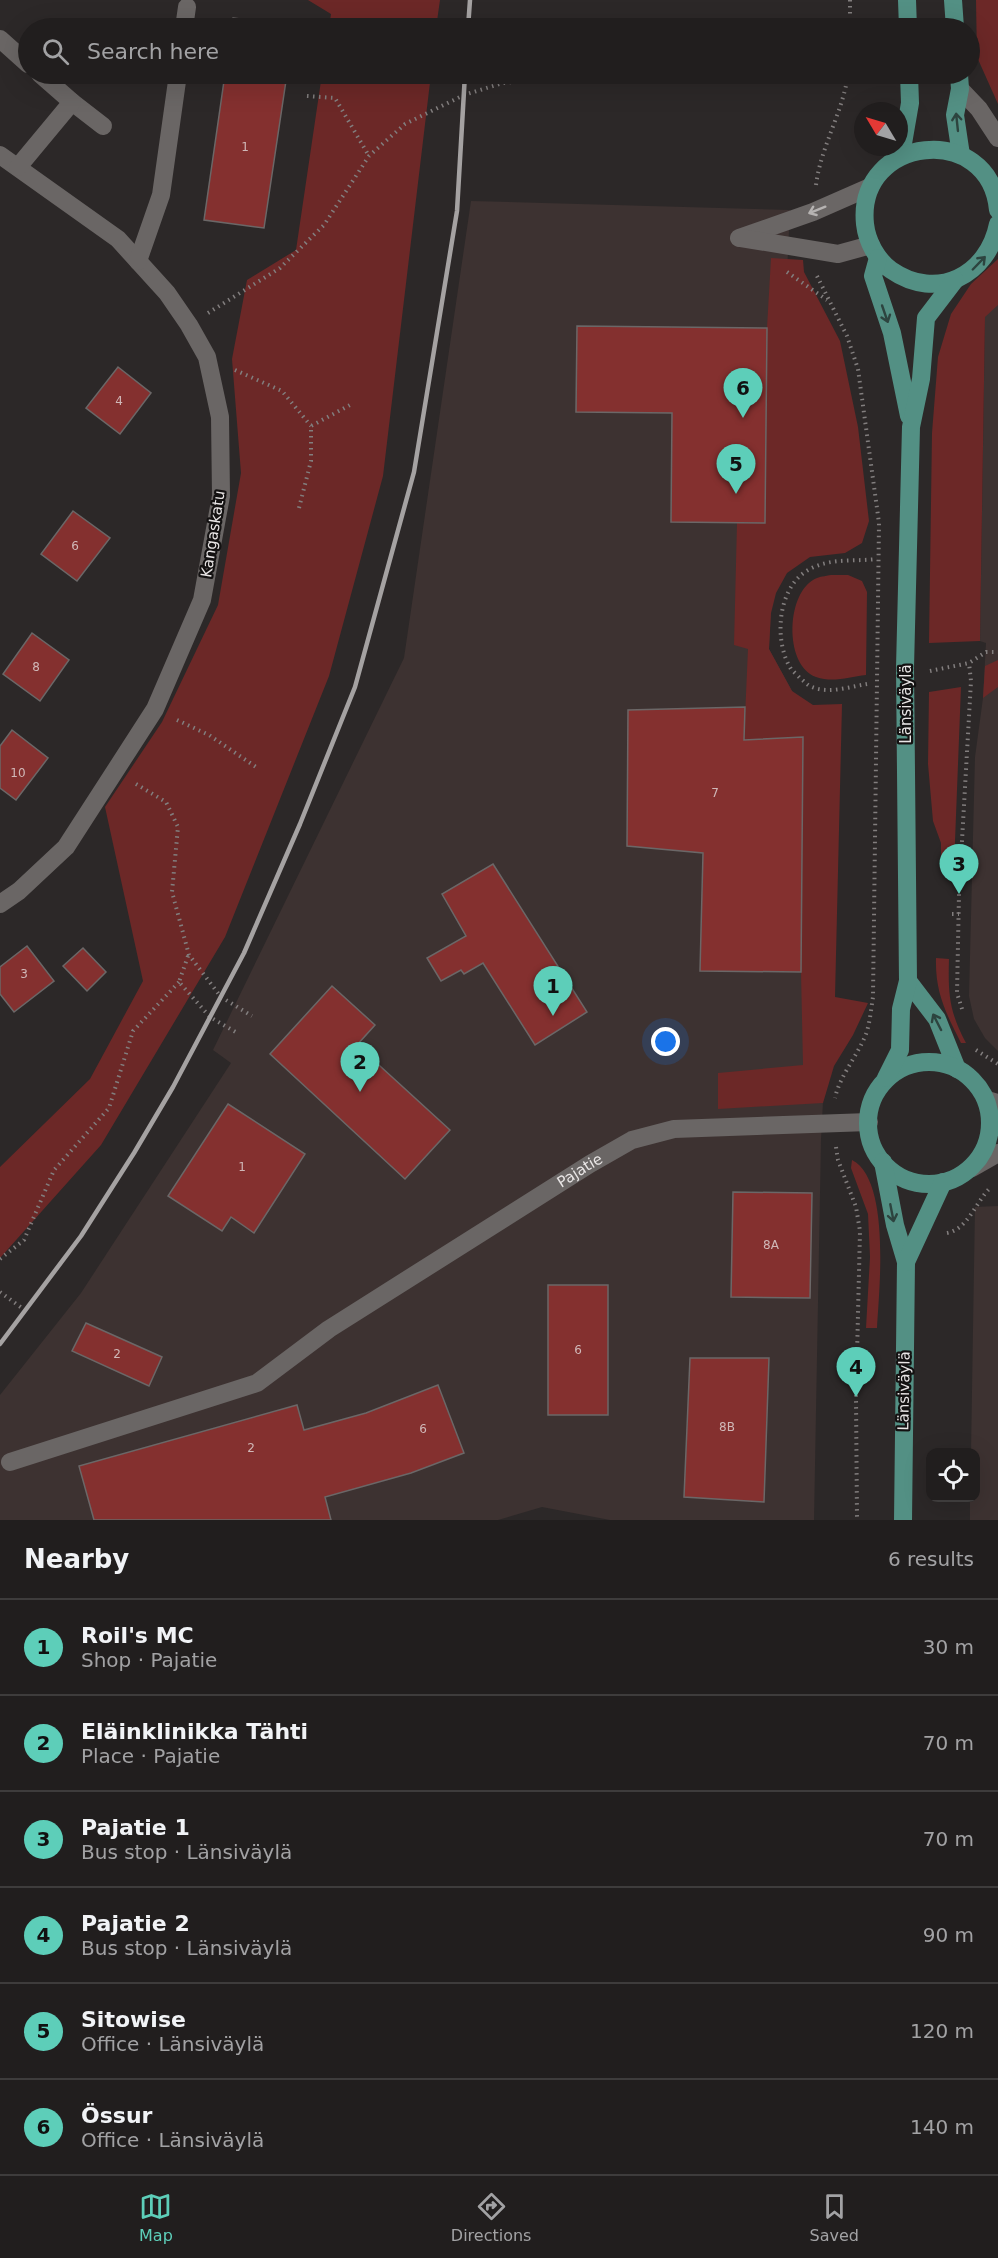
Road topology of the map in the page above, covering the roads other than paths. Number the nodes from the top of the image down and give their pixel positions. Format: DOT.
graph roads {
  1 [pos="907,0"];
  2 [pos="953,0"];
  3 [pos="186,7"];
  4 [pos="185,18"];
  5 [pos="908,18"];
  6 [pos="954,18"];
  7 [pos="0,39"];
  8 [pos="18,55"];
  9 [pos="51,84"];
  10 [pos="177,84"];
  11 [pos="909,84"];
  12 [pos="960,84"];
  13 [pos="962,84"];
  14 [pos="72,102"];
  15 [pos="908,115"];
  16 [pos="103,126"];
  17 [pos="998,138"];
  18 [pos="0,154"];
  19 [pos="908,154"];
  20 [pos="961,155"];
  21 [pos="901,156"];
  22 [pos="18,167"];
  23 [pos="870,187"];
  24 [pos="998,204"];
  25 [pos="997,234"];
  26 [pos="874,252"];
  27 [pos="138,261"];
  28 [pos="955,280"];
  29 [pos="911,427"];
  30 [pos="0,904"];
  31 [pos="908,981"];
  32 [pos="957,1069"];
  33 [pos="886,1078"];
  34 [pos="993,1102"];
  35 [pos="869,1122"];
  36 [pos="998,1153"];
  37 [pos="883,1162"];
  38 [pos="972,1168"];
  39 [pos="943,1182"];
  40 [pos="906,1263"];
  41 [pos="10,1462"];
  42 [pos="903,1520"];
  1 -- 5 [label="main road"];
  2 -- 6 [label="main road"];
  3 -- 4 [label="street"];
  7 -- 8 [label="street"];
  9 -- 14 [label="street"];
  10 -- 27 [label="street"];
  11 -- 15 [label="main road"];
  20 -- 12 [label="main road, one-way"];
  13 -- 17 [label="street"];
  14 -- 16 [label="street"];
  14 -- 22 [label="street"];
  18 -- 22 [label="street, Kangaskatu"];
  19 -- 20 [label="main road"];
  20 -- 24 [label="main road"];
  21 -- 23 [label="main road"];
  22 -- 27 [label="street, Kangaskatu"];
  23 -- 26 [label="main road, Länsiväylä"];
  23 -- 26 [label="street, one-way"];
  28 -- 25 [label="main road, one-way"];
  26 -- 28 [label="main road"];
  26 -- 29 [label="main road, Länsiväylä, one-way"];
  27 -- 30 [label="street, Kangaskatu"];
  28 -- 29 [label="main road, Länsiväylä"];
  29 -- 31 [label="main road, Länsiväylä"];
  32 -- 31 [label="main road, one-way"];
  31 -- 33 [label="main road, Länsiväylä"];
  32 -- 33 [label="main road"];
  32 -- 34 [label="main road"];
  33 -- 35 [label="main road"];
  34 -- 38 [label="main road"];
  35 -- 37 [label="main road"];
  35 -- 41 [label="street, Pajatie"];
  36 -- 38 [label="street"];
  37 -- 39 [label="main road"];
  37 -- 40 [label="main road, Länsiväylä, one-way"];
  38 -- 39 [label="main road"];
  39 -- 40 [label="main road, Länsiväylä"];
  40 -- 42 [label="main road, Länsiväylä"];
}
